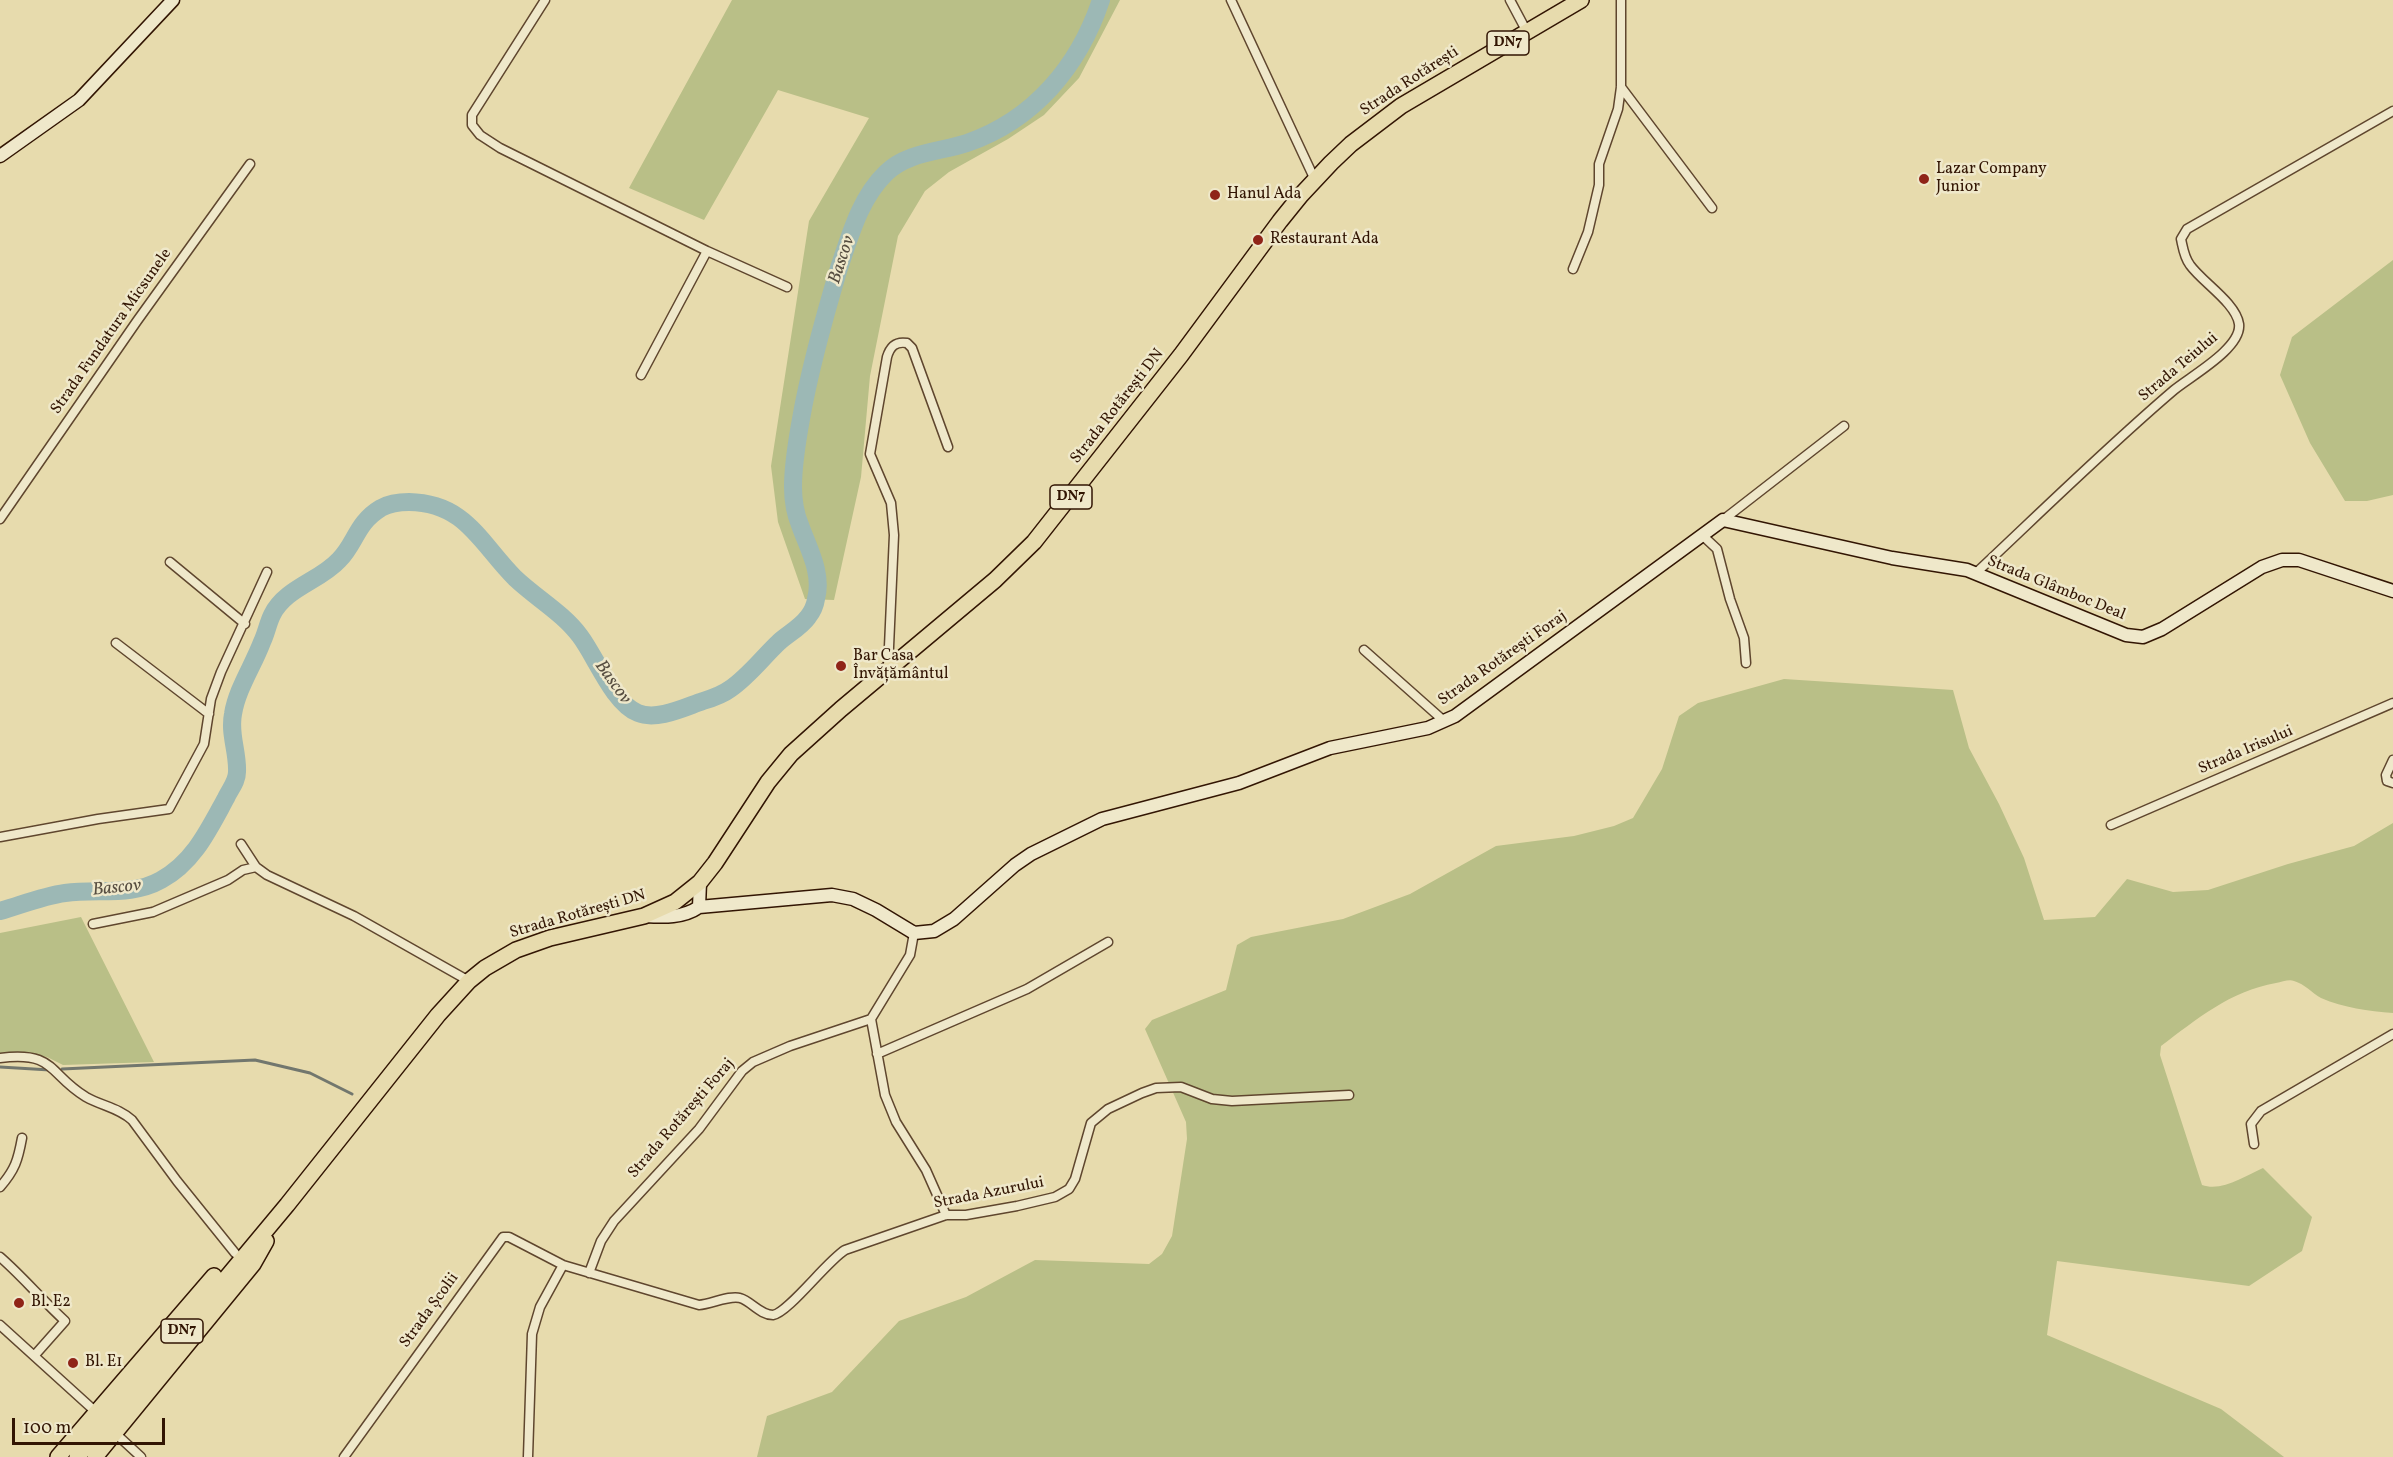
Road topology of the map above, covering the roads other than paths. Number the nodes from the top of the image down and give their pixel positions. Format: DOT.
graph roads {
  1 [pos="173,0"];
  2 [pos="545,0"];
  3 [pos="1231,0"];
  4 [pos="1510,0"];
  5 [pos="1581,0"];
  6 [pos="1621,0"];
  7 [pos="1527,32"];
  8 [pos="1621,87"];
  9 [pos="2393,111"];
  10 [pos="0,156"];
  11 [pos="250,164"];
  12 [pos="1315,180"];
  13 [pos="1713,208"];
  14 [pos="1280,221"];
  15 [pos="707,251"];
  16 [pos="1573,269"];
  17 [pos="788,287"];
  18 [pos="641,375"];
  19 [pos="1844,426"];
  20 [pos="948,447"];
  21 [pos="0,519"];
  22 [pos="1723,520"];
  23 [pos="1702,535"];
  24 [pos="170,562"];
  25 [pos="267,572"];
  26 [pos="1976,573"];
  27 [pos="2393,591"];
  28 [pos="245,624"];
  29 [pos="116,643"];
  30 [pos="1364,650"];
  31 [pos="1746,663"];
  32 [pos="888,670"];
  33 [pos="2393,703"];
  34 [pos="209,714"];
  35 [pos="1444,722"];
  36 [pos="2393,760"];
  37 [pos="2393,783"];
  38 [pos="2111,825"];
  39 [pos="0,837"];
  40 [pos="241,844"];
  41 [pos="256,867"];
  42 [pos="700,882"];
  43 [pos="699,907"];
  44 [pos="644,915"];
  45 [pos="93,924"];
  46 [pos="914,933"];
  47 [pos="1108,942"];
  48 [pos="469,981"];
  49 [pos="871,1019"];
  50 [pos="2393,1034"];
  51 [pos="877,1054"];
  52 [pos="0,1058"];
  53 [pos="1349,1095"];
  54 [pos="22,1138"];
  55 [pos="2254,1144"];
  56 [pos="0,1187"];
  57 [pos="287,1205"];
  58 [pos="946,1215"];
  59 [pos="235,1253"];
  60 [pos="0,1257"];
  61 [pos="563,1265"];
  62 [pos="589,1273"];
  63 [pos="0,1325"];
  64 [pos="34,1356"];
  65 [pos="97,1413"];
  66 [pos="115,1433"];
  67 [pos="58,1457"];
  68 [pos="77,1457"];
  69 [pos="95,1457"];
  70 [pos="141,1457"];
  71 [pos="344,1457"];
  72 [pos="528,1457"];
  1 -- 10 [label="street"];
  2 -- 15 [label="street"];
  3 -- 12 [label="street"];
  4 -- 7 [label="street"];
  5 -- 7 [label="highway, Strada Rotărești / DN7"];
  6 -- 8 [label="street"];
  7 -- 12 [label="highway, Strada Rotărești / DN7"];
  8 -- 13 [label="street"];
  8 -- 16 [label="street"];
  9 -- 26 [label="street, Strada Teiului"];
  11 -- 21 [label="street, Strada Fundatura Micsunele"];
  12 -- 14 [label="highway, Strada Rotărești / DN7"];
  14 -- 32 [label="highway, Strada Rotărești DN / DN7"];
  15 -- 17 [label="street"];
  15 -- 18 [label="street"];
  19 -- 22 [label="street, Strada Rotărești Foraj"];
  20 -- 32 [label="street"];
  22 -- 23 [label="street, Strada Rotărești Foraj"];
  22 -- 26 [label="street, Strada Glâmboc Deal"];
  23 -- 31 [label="street"];
  23 -- 35 [label="street, Strada Rotărești Foraj"];
  24 -- 28 [label="street"];
  25 -- 28 [label="street"];
  26 -- 27 [label="street, Strada Glâmboc Deal"];
  28 -- 34 [label="street"];
  29 -- 34 [label="street"];
  30 -- 35 [label="street"];
  32 -- 42 [label="highway, Strada Rotărești DN / DN7"];
  33 -- 38 [label="street, Strada Irisului"];
  34 -- 39 [label="street"];
  35 -- 46 [label="street, Strada Rotărești Foraj"];
  36 -- 37 [label="street"];
  40 -- 41 [label="street"];
  41 -- 45 [label="street"];
  41 -- 48 [label="street"];
  42 -- 43 [label="street"];
  42 -- 44 [label="highway, Strada Rotărești DN / DN7"];
  43 -- 44 [label="street"];
  43 -- 46 [label="street"];
  44 -- 48 [label="highway, Strada Rotărești DN / DN7"];
  46 -- 49 [label="street"];
  47 -- 51 [label="street"];
  48 -- 57 [label="highway, Strada Rotărești DN / DN7"];
  49 -- 51 [label="street"];
  49 -- 62 [label="street, Strada Rotărești Foraj"];
  50 -- 55 [label="street"];
  51 -- 58 [label="street"];
  52 -- 59 [label="street"];
  53 -- 58 [label="street, Strada Azurului"];
  54 -- 56 [label="street"];
  57 -- 59 [label="highway, DN7"];
  57 -- 66 [label="highway, DN7"];
  57 -- 68 [label="highway, DN7"];
  58 -- 62 [label="street, Strada Azurului"];
  59 -- 65 [label="highway, DN7"];
  60 -- 64 [label="street"];
  61 -- 62 [label="street, Strada Azurului"];
  61 -- 71 [label="street, Strada Școlii"];
  61 -- 72 [label="street"];
  63 -- 64 [label="street"];
  64 -- 65 [label="street"];
  65 -- 67 [label="highway, DN7"];
  66 -- 69 [label="highway, DN7"];
  66 -- 70 [label="street"];
}
